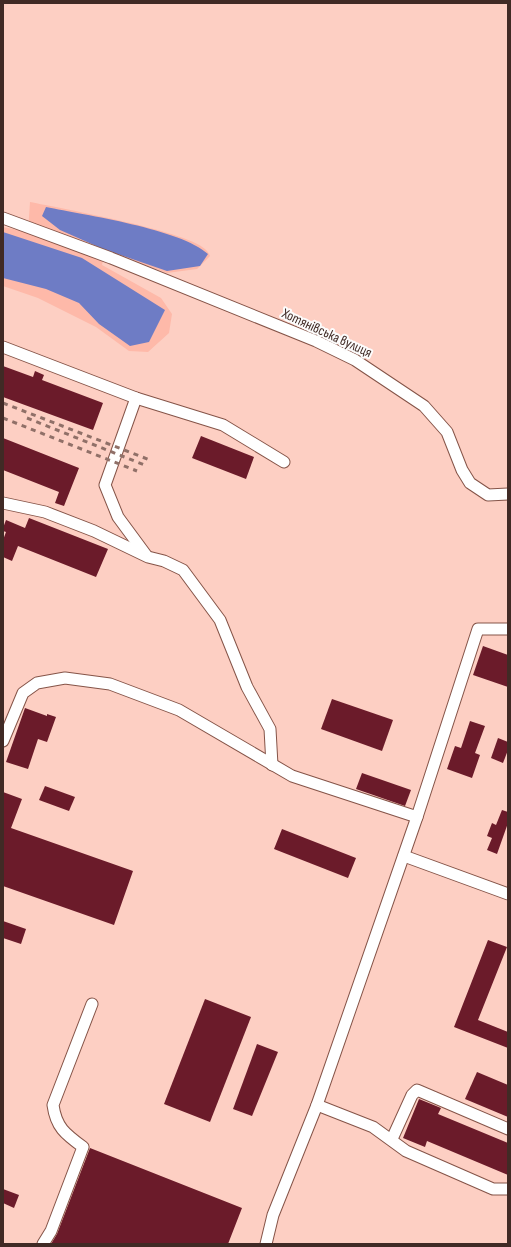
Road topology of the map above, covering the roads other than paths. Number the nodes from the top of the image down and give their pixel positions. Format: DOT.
graph roads {
  1 [pos="3,218"];
  2 [pos="3,347"];
  3 [pos="136,398"];
  4 [pos="284,462"];
  5 [pos="508,494"];
  6 [pos="3,503"];
  7 [pos="148,557"];
  8 [pos="508,629"];
  9 [pos="3,741"];
  10 [pos="272,765"];
  11 [pos="417,817"];
  12 [pos="404,856"];
  13 [pos="508,894"];
  14 [pos="92,1004"];
  15 [pos="317,1105"];
  16 [pos="508,1129"];
  17 [pos="392,1139"];
  18 [pos="508,1189"];
  19 [pos="43,1244"];
  20 [pos="266,1244"];
  1 -- 5 [label="lane, Хотянівська вулиця"];
  2 -- 3 [label="lane"];
  3 -- 4 [label="lane"];
  3 -- 7 [label="lane"];
  6 -- 7 [label="lane"];
  7 -- 10 [label="lane"];
  8 -- 11 [label="lane"];
  9 -- 10 [label="lane"];
  10 -- 11 [label="lane"];
  11 -- 12 [label="lane"];
  12 -- 13 [label="lane"];
  12 -- 15 [label="lane"];
  14 -- 19 [label="lane"];
  15 -- 17 [label="lane"];
  15 -- 20 [label="lane"];
  16 -- 17 [label="lane"];
  17 -- 18 [label="lane"];
}
